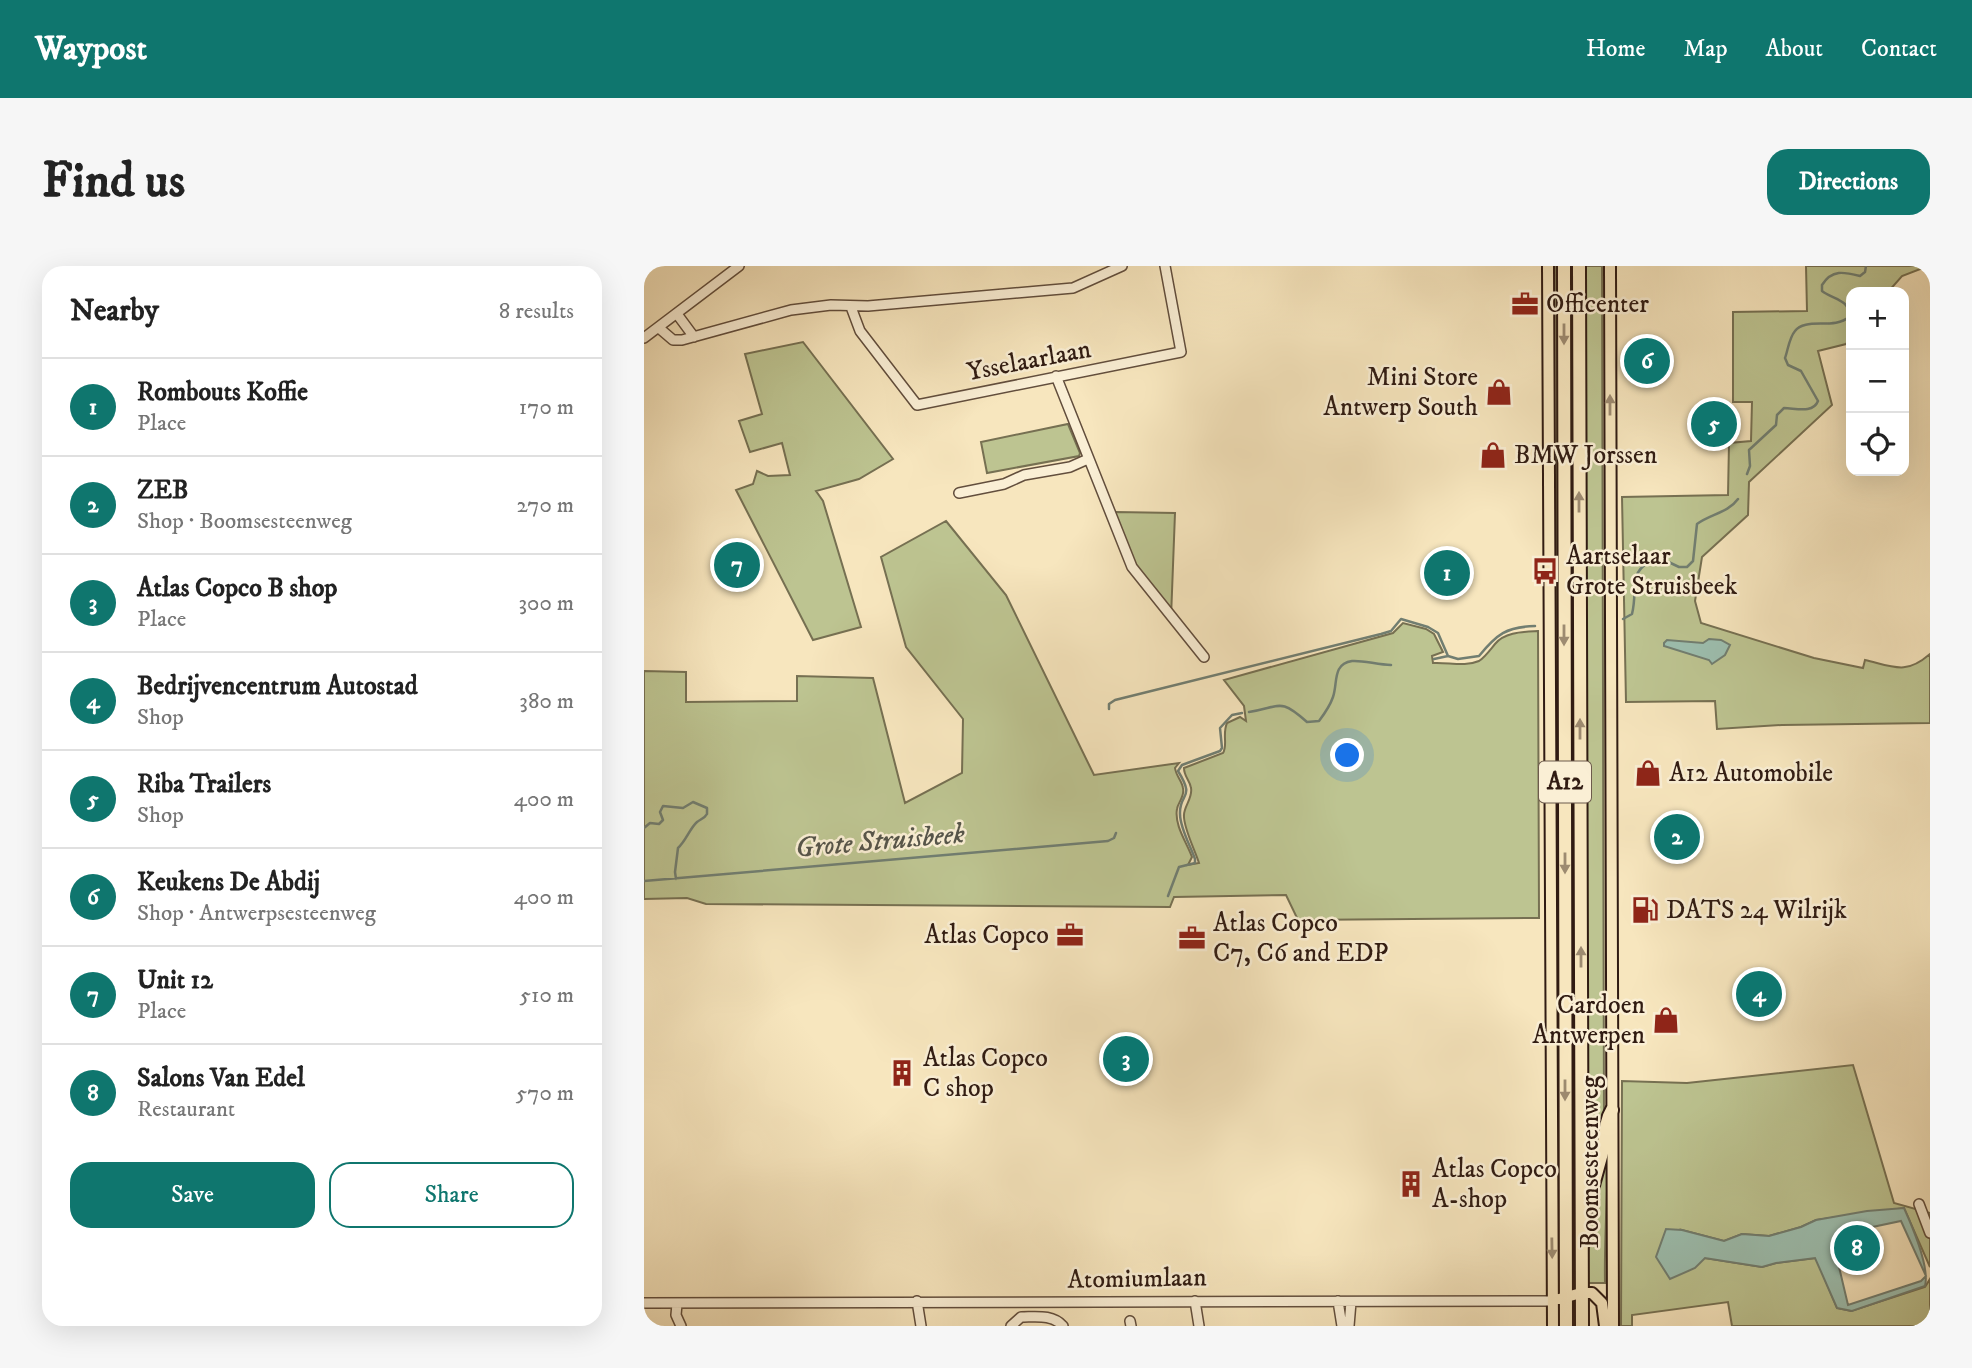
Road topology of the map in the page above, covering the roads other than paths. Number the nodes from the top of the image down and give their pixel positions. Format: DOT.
graph roads {
  1 [pos="738,266"];
  2 [pos="1122,266"];
  3 [pos="1165,266"];
  4 [pos="1548,266"];
  5 [pos="1564,266"];
  6 [pos="1579,266"];
  7 [pos="1610,266"];
  8 [pos="851,307"];
  9 [pos="677,314"];
  10 [pos="659,328"];
  11 [pos="694,337"];
  12 [pos="644,338"];
  13 [pos="1056,376"];
  14 [pos="1088,459"];
  15 [pos="959,493"];
  16 [pos="1204,657"];
  17 [pos="1612,1110"];
  18 [pos="1919,1204"];
  19 [pos="1582,1221"];
  20 [pos="1930,1233"];
  21 [pos="1581,1293"];
  22 [pos="1566,1297"];
  23 [pos="917,1301"];
  24 [pos="1195,1301"];
  25 [pos="1338,1301"];
  26 [pos="1552,1301"];
  27 [pos="1351,1302"];
  28 [pos="644,1303"];
  29 [pos="677,1304"];
  30 [pos="681,1326"];
  31 [pos="920,1326"];
  32 [pos="1011,1326"];
  33 [pos="1063,1326"];
  34 [pos="1199,1326"];
  35 [pos="1342,1326"];
  36 [pos="1349,1326"];
  37 [pos="1553,1326"];
  38 [pos="1566,1326"];
  39 [pos="1582,1326"];
  40 [pos="1605,1326"];
  41 [pos="1613,1326"];
  1 -- 9 [label="street"];
  2 -- 8 [label="street"];
  3 -- 13 [label="street, Ysselaarlaan"];
  4 -- 26 [label="main road, Boomsesteenweg, one-way"];
  5 -- 22 [label="highway, A12, one-way"];
  19 -- 6 [label="highway, A12, one-way"];
  17 -- 7 [label="main road, Boomsesteenweg, one-way"];
  8 -- 11 [label="street"];
  8 -- 13 [label="street, Ysselaarlaan"];
  9 -- 10 [label="street"];
  9 -- 11 [label="street"];
  10 -- 11 [label="street"];
  10 -- 12 [label="street"];
  13 -- 14 [label="street"];
  14 -- 15 [label="street"];
  14 -- 16 [label="street"];
  17 -- 19 [label="highway"];
  17 -- 41 [label="main road, Boomsesteenweg"];
  18 -- 20 [label="street"];
  19 -- 21 [label="highway, A12"];
  21 -- 22 [label="main road, Atomiumlaan"];
  21 -- 39 [label="highway, A12"];
  21 -- 40 [label="main road"];
  22 -- 26 [label="main road, Atomiumlaan"];
  22 -- 38 [label="highway, A12"];
  23 -- 24 [label="street, Atomiumlaan"];
  23 -- 29 [label="street, Atomiumlaan"];
  23 -- 31 [label="street"];
  24 -- 25 [label="street, Atomiumlaan"];
  24 -- 34 [label="street"];
  25 -- 27 [label="street, Atomiumlaan"];
  25 -- 35 [label="street"];
  26 -- 27 [label="street, Atomiumlaan"];
  26 -- 37 [label="main road, Boomsesteenweg"];
  27 -- 36 [label="street"];
  28 -- 29 [label="street, Atomiumlaan"];
  29 -- 30 [label="street"];
  32 -- 33 [label="street"];
}
